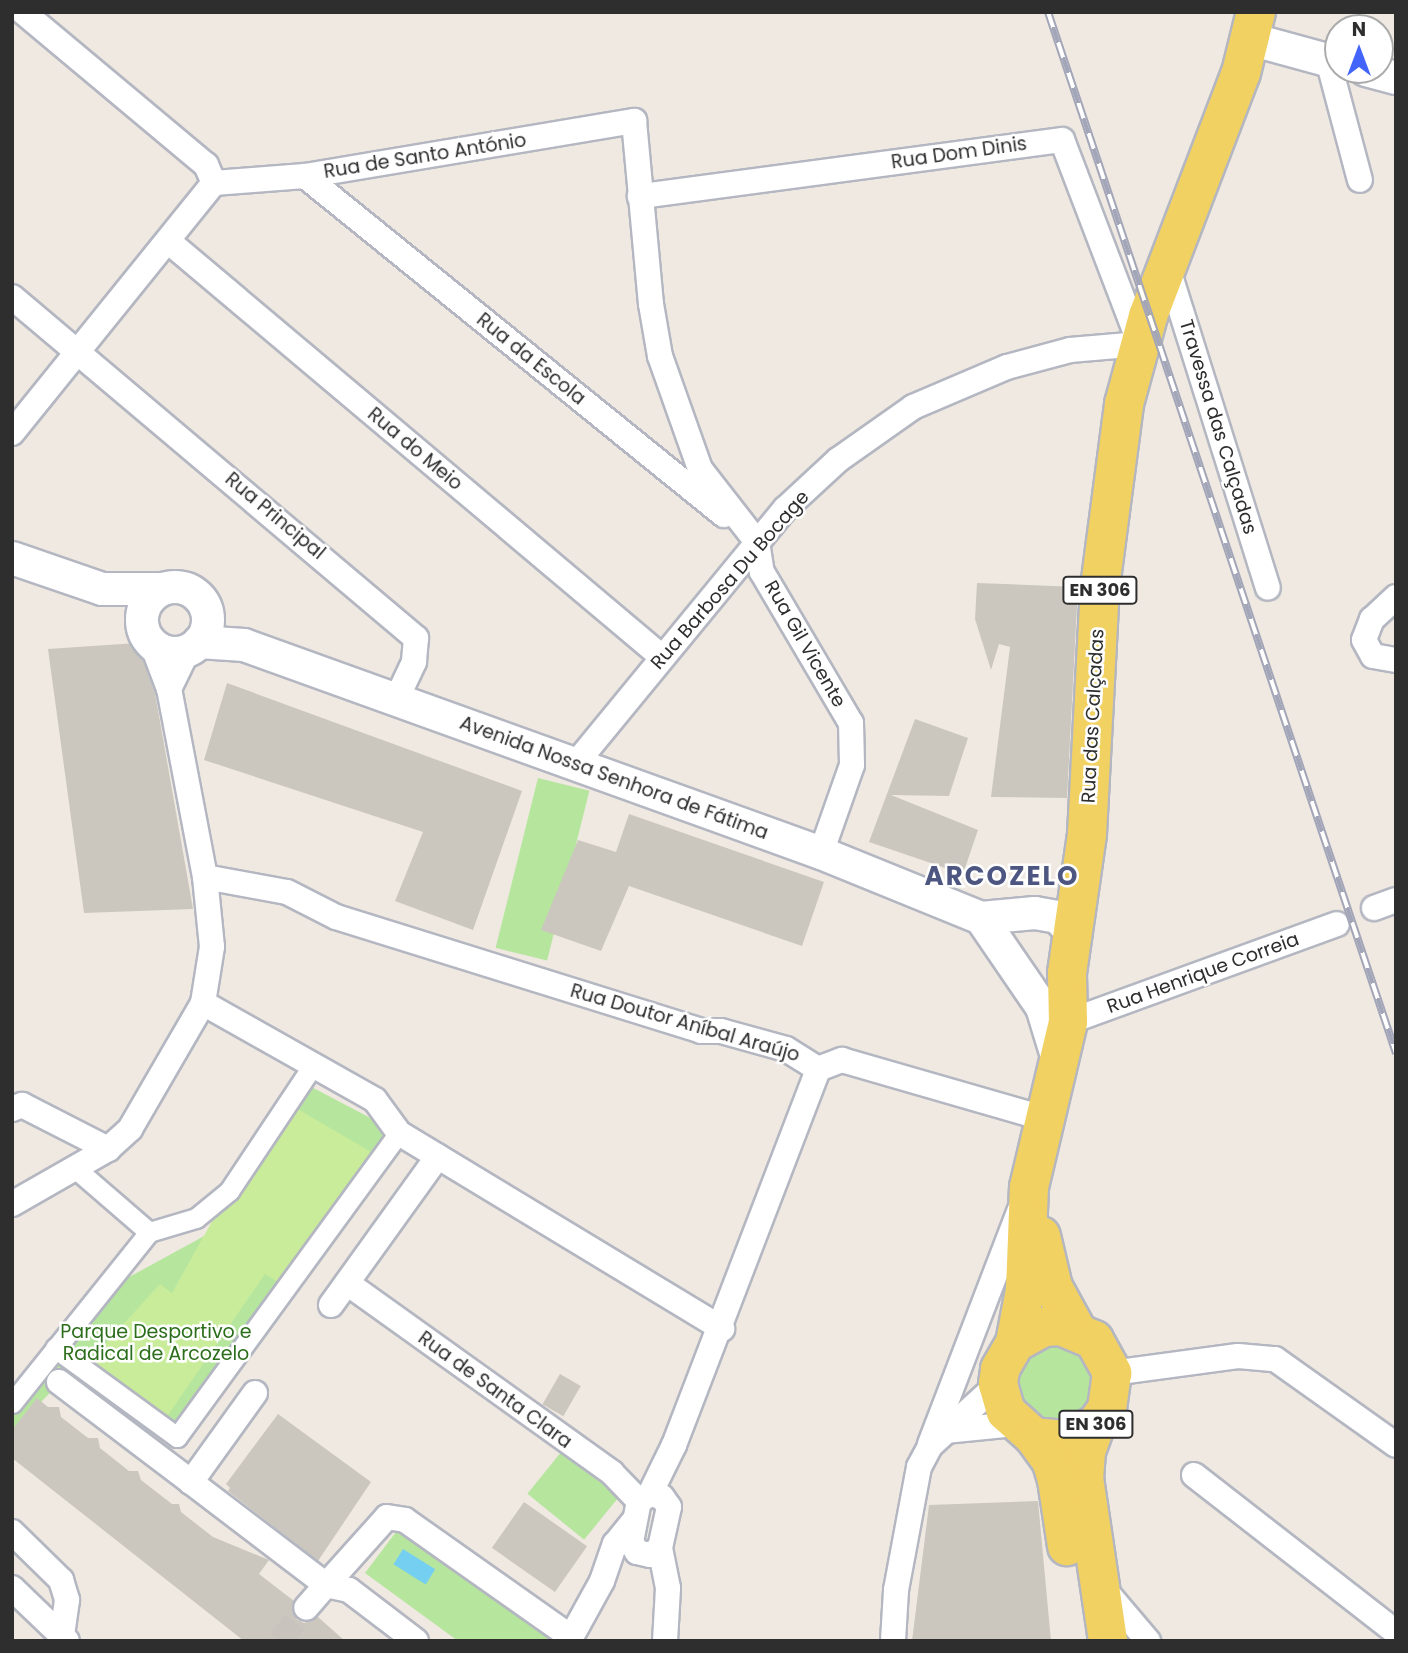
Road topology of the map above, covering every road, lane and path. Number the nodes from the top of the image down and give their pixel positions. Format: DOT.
graph roads {
  1 [pos="23,12"];
  2 [pos="1253,26"];
  3 [pos="1324,57"];
  4 [pos="1338,84"];
  5 [pos="634,121"];
  6 [pos="305,176"];
  7 [pos="1360,180"];
  8 [pos="214,183"];
  9 [pos="639,196"];
  10 [pos="168,241"];
  11 [pos="1167,266"];
  12 [pos="12,297"];
  13 [pos="1140,344"];
  14 [pos="79,354"];
  15 [pos="12,433"];
  16 [pos="757,542"];
  17 [pos="12,558"];
  18 [pos="102,589"];
  19 [pos="161,589"];
  20 [pos="1268,589"];
  21 [pos="1396,597"];
  22 [pos="205,606"];
  23 [pos="148,639"];
  24 [pos="244,645"];
  25 [pos="194,646"];
  26 [pos="663,657"];
  27 [pos="1396,660"];
  28 [pos="169,689"];
  29 [pos="396,700"];
  30 [pos="577,762"];
  31 [pos="821,853"];
  32 [pos="205,877"];
  33 [pos="1080,885"];
  34 [pos="1035,913"];
  35 [pos="981,918"];
  36 [pos="1337,924"];
  37 [pos="1073,934"];
  38 [pos="1067,973"];
  39 [pos="1020,974"];
  40 [pos="203,1003"];
  41 [pos="1068,1022"];
  42 [pos="1059,1063"];
  43 [pos="313,1065"];
  44 [pos="818,1069"];
  45 [pos="12,1109"];
  46 [pos="1047,1119"];
  47 [pos="398,1133"];
  48 [pos="108,1149"];
  49 [pos="438,1156"];
  50 [pos="76,1169"];
  51 [pos="1030,1186"];
  52 [pos="12,1204"];
  53 [pos="149,1232"];
  54 [pos="347,1283"];
  55 [pos="331,1305"];
  56 [pos="722,1329"];
  57 [pos="1077,1331"];
  58 [pos="1015,1343"];
  59 [pos="55,1348"];
  60 [pos="1112,1373"];
  61 [pos="59,1382"];
  62 [pos="998,1384"];
  63 [pos="255,1393"];
  64 [pos="12,1403"];
  65 [pos="1096,1424"];
  66 [pos="1024,1431"];
  67 [pos="937,1439"];
  68 [pos="1396,1445"];
  69 [pos="1194,1475"];
  70 [pos="191,1482"];
  71 [pos="646,1503"];
  72 [pos="12,1532"];
  73 [pos="649,1550"];
  74 [pos="602,1581"];
  75 [pos="1099,1583"];
  76 [pos="326,1585"];
  77 [pos="12,1588"];
  78 [pos="306,1608"];
  79 [pos="1396,1632"];
  80 [pos="65,1639"];
  81 [pos="570,1639"];
  82 [pos="416,1641"];
  83 [pos="665,1641"];
  84 [pos="893,1641"];
  85 [pos="1082,1641"];
  86 [pos="1108,1641"];
  87 [pos="1148,1641"];
  1 -- 8 [label="street"];
  2 -- 3 [label="street"];
  2 -- 11 [label="main road, Rua das Calçadas / EN 306"];
  4 -- 7 [label="street"];
  5 -- 6 [label="street, Rua de Santo António"];
  5 -- 9 [label="street, Rua Gil Vicente"];
  6 -- 8 [label="street, Rua de Santo António"];
  6 -- 16 [label="street, Rua da Escola"];
  8 -- 10 [label="street"];
  9 -- 13 [label="street, Rua Dom Dinis"];
  9 -- 16 [label="street, Rua Gil Vicente"];
  10 -- 14 [label="street"];
  10 -- 26 [label="street, Rua do Meio"];
  11 -- 13 [label="main road, Rua das Calçadas / EN 306"];
  11 -- 20 [label="street, Travessa das Calçadas"];
  12 -- 14 [label="street"];
  13 -- 16 [label="street, Rua Barbosa Du Bocage"];
  13 -- 33 [label="main road, Rua das Calçadas / EN 306"];
  14 -- 15 [label="street"];
  14 -- 29 [label="street, Rua Principal"];
  16 -- 26 [label="street, Rua Barbosa Du Bocage"];
  16 -- 31 [label="street, Rua Gil Vicente"];
  17 -- 18 [label="street"];
  18 -- 19 [label="street"];
  18 -- 23 [label="street"];
  19 -- 22 [label="street"];
  19 -- 23 [label="street"];
  21 -- 27 [label="street"];
  22 -- 24 [label="street, Avenida Nossa Senhora de Fátima"];
  22 -- 25 [label="street"];
  23 -- 25 [label="street"];
  23 -- 28 [label="street"];
  24 -- 25 [label="street, Avenida Nossa Senhora de Fátima"];
  24 -- 29 [label="street, Avenida Nossa Senhora de Fátima"];
  25 -- 28 [label="street"];
  26 -- 30 [label="street, Rua Barbosa Du Bocage"];
  28 -- 32 [label="street"];
  29 -- 30 [label="street, Avenida Nossa Senhora de Fátima"];
  30 -- 31 [label="street, Avenida Nossa Senhora de Fátima"];
  31 -- 35 [label="street, Avenida Nossa Senhora de Fátima"];
  32 -- 40 [label="street"];
  32 -- 44 [label="street, Rua Doutor Aníbal Araújo"];
  33 -- 34 [label="street"];
  33 -- 37 [label="main road, Rua das Calçadas / EN 306"];
  34 -- 35 [label="street"];
  34 -- 37 [label="street"];
  34 -- 39 [label="street"];
  35 -- 39 [label="street"];
  36 -- 41 [label="street, Rua Henrique Correia"];
  37 -- 38 [label="main road, Rua das Calçadas / EN 306"];
  38 -- 39 [label="street"];
  38 -- 41 [label="main road, Rua das Calçadas / EN 306"];
  39 -- 42 [label="street"];
  40 -- 43 [label="street"];
  40 -- 48 [label="street"];
  41 -- 42 [label="main road, Rua das Calçadas / EN 306"];
  42 -- 46 [label="main road, Rua das Calçadas / EN 306"];
  43 -- 47 [label="street"];
  43 -- 53 [label="street"];
  44 -- 46 [label="street"];
  44 -- 56 [label="street, Rua Doutor Aníbal Araújo"];
  45 -- 48 [label="street"];
  46 -- 51 [label="main road, Rua das Calçadas / EN 306"];
  47 -- 49 [label="street"];
  47 -- 59 [label="street"];
  48 -- 50 [label="street"];
  49 -- 54 [label="street"];
  49 -- 56 [label="street"];
  50 -- 52 [label="street"];
  50 -- 53 [label="street"];
  51 -- 57 [label="main road, Rua das Calçadas / EN 306"];
  51 -- 58 [label="main road, Rua das Calçadas / EN 306"];
  51 -- 67 [label="street"];
  53 -- 59 [label="street"];
  54 -- 55 [label="street"];
  54 -- 71 [label="street, Rua de Santa Clara"];
  56 -- 71 [label="street, Rua Doutor Aníbal Araújo"];
  57 -- 58 [label="main road"];
  57 -- 60 [label="main road, EN 306"];
  58 -- 62 [label="main road, EN 306"];
  59 -- 64 [label="street"];
  60 -- 65 [label="main road, EN 306"];
  60 -- 68 [label="street"];
  61 -- 70 [label="street"];
  62 -- 66 [label="main road, EN 306"];
  62 -- 67 [label="street"];
  63 -- 70 [label="street"];
  65 -- 66 [label="main road, EN 306"];
  65 -- 75 [label="main road, EN 306"];
  66 -- 67 [label="street"];
  66 -- 85 [label="main road, EN 306"];
  67 -- 84 [label="street"];
  69 -- 79 [label="street"];
  70 -- 76 [label="street"];
  71 -- 73 [label="street, Rua Doutor Aníbal Araújo"];
  71 -- 73 [label="street, Rua Doutor Aníbal Araújo"];
  71 -- 74 [label="street, Rua Doutor Aníbal Araújo"];
  72 -- 80 [label="street"];
  73 -- 74 [label="street, Rua Doutor Aníbal Araújo"];
  73 -- 83 [label="street"];
  74 -- 81 [label="street, Rua Doutor Aníbal Araújo"];
  75 -- 86 [label="main road, EN 306"];
  75 -- 87 [label="street"];
  76 -- 78 [label="street"];
  76 -- 81 [label="street"];
  76 -- 82 [label="street"];
  77 -- 80 [label="street"];
}
